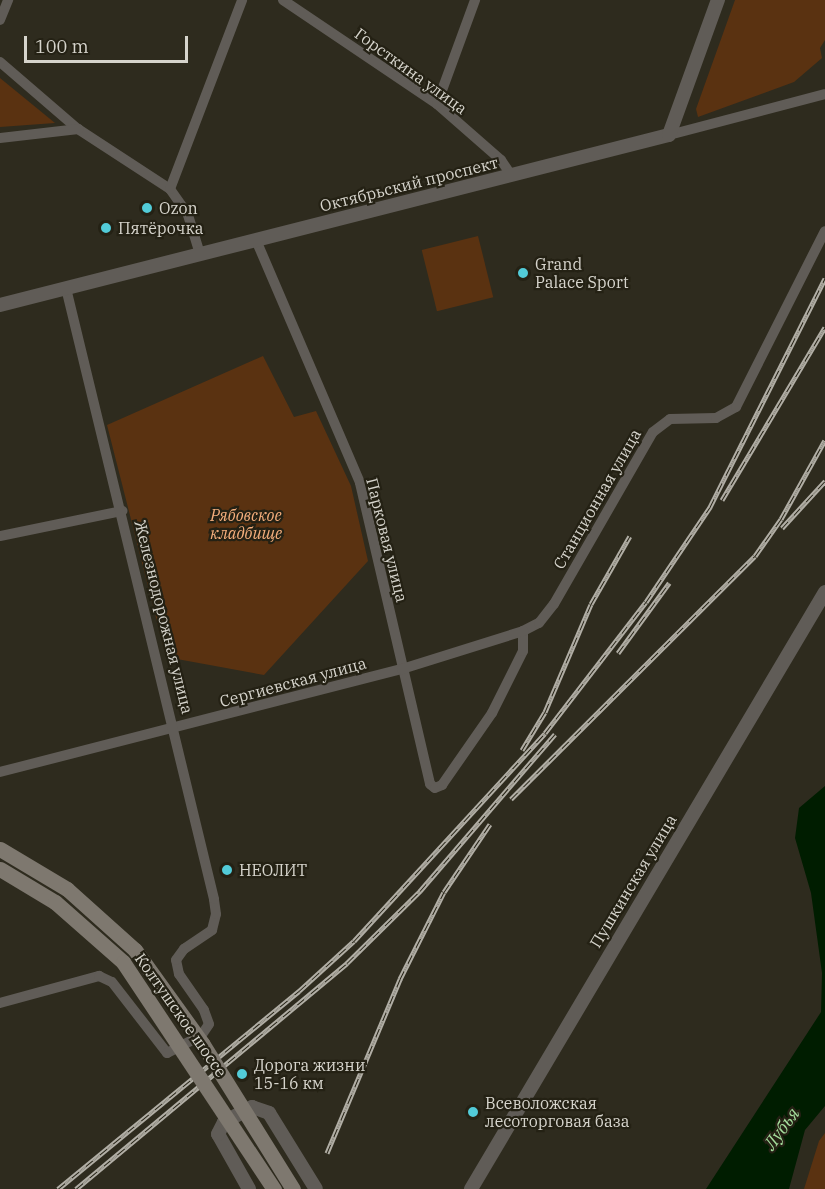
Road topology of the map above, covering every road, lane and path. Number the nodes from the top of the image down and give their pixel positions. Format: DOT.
graph roads {
  1 [pos="8,0"];
  2 [pos="242,0"];
  3 [pos="283,0"];
  4 [pos="475,0"];
  5 [pos="718,0"];
  6 [pos="0,20"];
  7 [pos="0,62"];
  8 [pos="825,94"];
  9 [pos="437,104"];
  10 [pos="78,129"];
  11 [pos="669,135"];
  12 [pos="0,138"];
  13 [pos="511,175"];
  14 [pos="170,189"];
  15 [pos="825,231"];
  16 [pos="256,240"];
  17 [pos="200,254"];
  18 [pos="66,288"];
  19 [pos="0,305"];
  20 [pos="122,511"];
  21 [pos="0,536"];
  22 [pos="825,592"];
  23 [pos="523,631"];
  24 [pos="402,669"];
  25 [pos="175,729"];
  26 [pos="0,772"];
  27 [pos="0,849"];
  28 [pos="0,869"];
  29 [pos="0,1003"];
  30 [pos="249,1189"];
  31 [pos="274,1189"];
  32 [pos="293,1189"];
  33 [pos="316,1189"];
  34 [pos="471,1189"];
  1 -- 6 [label="street"];
  2 -- 14 [label="street"];
  3 -- 9 [label="street, Горсткина улица"];
  4 -- 9 [label="street"];
  5 -- 11 [label="street"];
  7 -- 10 [label="street"];
  8 -- 11 [label="street, Октябрьский проспект"];
  9 -- 13 [label="street, Горсткина улица"];
  10 -- 12 [label="street"];
  10 -- 14 [label="street"];
  11 -- 13 [label="street, Октябрьский проспект"];
  13 -- 16 [label="street, Октябрьский проспект"];
  14 -- 17 [label="street"];
  15 -- 23 [label="street, Станционная улица"];
  16 -- 17 [label="street, Октябрьский проспект"];
  16 -- 24 [label="street, Парковая улица"];
  17 -- 18 [label="street, Октябрьский проспект"];
  18 -- 19 [label="street, Октябрьский проспект"];
  18 -- 20 [label="street, Железнодорожная улица"];
  20 -- 21 [label="street"];
  20 -- 25 [label="street, Железнодорожная улица"];
  22 -- 34 [label="street, Пушкинская улица"];
  23 -- 24 [label="street, Сергиевская улица"];
  23 -- 24 [label="street, Парковая улица"];
  24 -- 25 [label="street, Сергиевская улица"];
  25 -- 26 [label="street, Сергиевская улица"];
  25 -- 29 [label="street, Железнодорожная улица"];
  27 -- 32 [label="main road, Колтушское шоссе, bridge"];
  28 -- 31 [label="main road, Колтушское шоссе, bridge"];
  30 -- 33 [label="street"];
}
